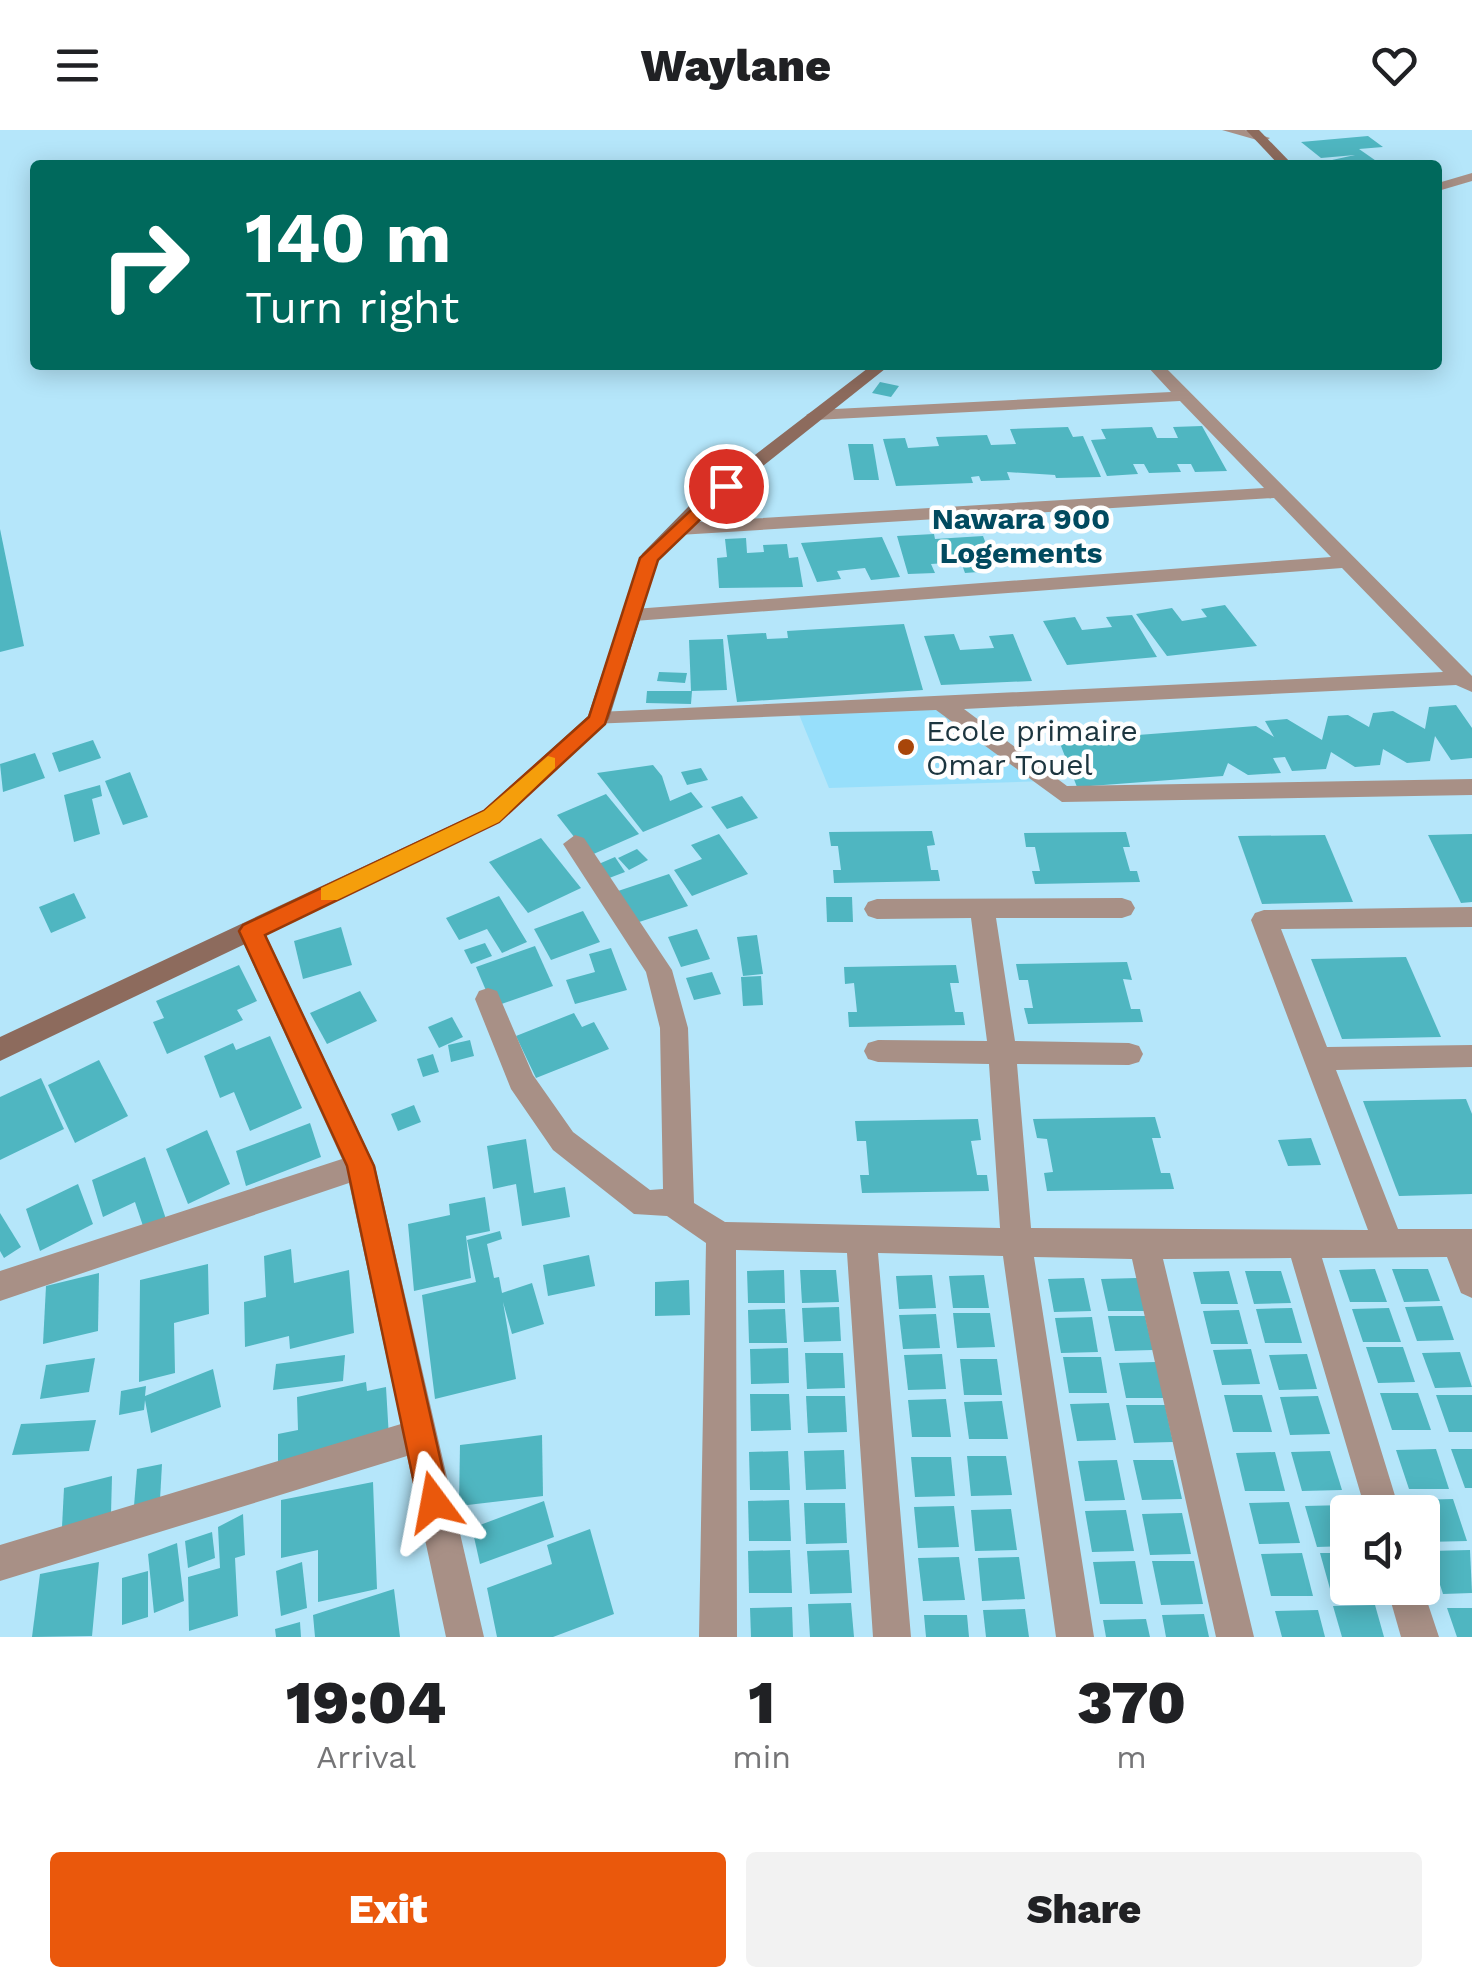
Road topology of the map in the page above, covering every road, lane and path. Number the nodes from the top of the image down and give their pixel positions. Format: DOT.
graph roads {
  1 [pos="1228,130"];
  2 [pos="1258,134"];
  3 [pos="1281,160"];
  4 [pos="1472,178"];
  5 [pos="1442,186"];
  6 [pos="875,370"];
  7 [pos="1159,370"];
  8 [pos="1186,396"];
  9 [pos="815,415"];
  10 [pos="1282,492"];
  11 [pos="679,528"];
  12 [pos="1349,562"];
  13 [pos="634,615"];
  14 [pos="1467,684"];
  15 [pos="944,705"];
  16 [pos="598,720"];
  17 [pos="1472,787"];
  18 [pos="576,844"];
  19 [pos="982,907"];
  20 [pos="1122,908"];
  21 [pos="877,909"];
  22 [pos="1472,917"];
  23 [pos="251,931"];
  24 [pos="488,999"];
  25 [pos="0,1050"];
  26 [pos="1002,1050"];
  27 [pos="878,1051"];
  28 [pos="1130,1054"];
  29 [pos="1472,1056"];
  30 [pos="1319,1059"];
  31 [pos="360,1166"];
  32 [pos="679,1202"];
  33 [pos="721,1236"];
  34 [pos="860,1237"];
  35 [pos="1016,1239"];
  36 [pos="1302,1242"];
  37 [pos="1388,1242"];
  38 [pos="1464,1243"];
  39 [pos="1144,1245"];
  40 [pos="1472,1284"];
  41 [pos="0,1286"];
  42 [pos="419,1435"];
  43 [pos="1378,1495"];
  44 [pos="0,1563"];
  45 [pos="1410,1605"];
  46 [pos="465,1637"];
  47 [pos="718,1637"];
  48 [pos="892,1637"];
  49 [pos="1075,1637"];
  50 [pos="1234,1637"];
  51 [pos="1420,1637"];
  1 -- 2 [label="street"];
  2 -- 3 [label="main road"];
  4 -- 5 [label="street"];
  6 -- 9 [label="main road"];
  7 -- 8 [label="street"];
  8 -- 9 [label="street"];
  8 -- 10 [label="street"];
  9 -- 11 [label="main road"];
  10 -- 11 [label="street"];
  10 -- 12 [label="street"];
  11 -- 13 [label="main road"];
  12 -- 13 [label="street"];
  12 -- 14 [label="street"];
  13 -- 16 [label="main road"];
  14 -- 15 [label="street"];
  15 -- 16 [label="street"];
  15 -- 17 [label="street"];
  16 -- 23 [label="main road"];
  18 -- 32 [label="street"];
  19 -- 20 [label="street"];
  19 -- 21 [label="street"];
  19 -- 26 [label="street"];
  22 -- 30 [label="street"];
  23 -- 25 [label="main road"];
  23 -- 31 [label="street"];
  24 -- 32 [label="street"];
  26 -- 27 [label="street"];
  26 -- 28 [label="street"];
  26 -- 35 [label="street"];
  29 -- 30 [label="street"];
  30 -- 37 [label="street"];
  31 -- 41 [label="street"];
  31 -- 42 [label="street"];
  32 -- 33 [label="street"];
  33 -- 34 [label="street"];
  33 -- 47 [label="street"];
  34 -- 35 [label="street"];
  34 -- 48 [label="street"];
  35 -- 39 [label="street"];
  35 -- 49 [label="street"];
  36 -- 37 [label="street"];
  36 -- 39 [label="street"];
  36 -- 43 [label="street"];
  37 -- 38 [label="street"];
  38 -- 40 [label="street"];
  39 -- 50 [label="street"];
  42 -- 44 [label="street"];
  42 -- 46 [label="street"];
  45 -- 51 [label="street"];
}
